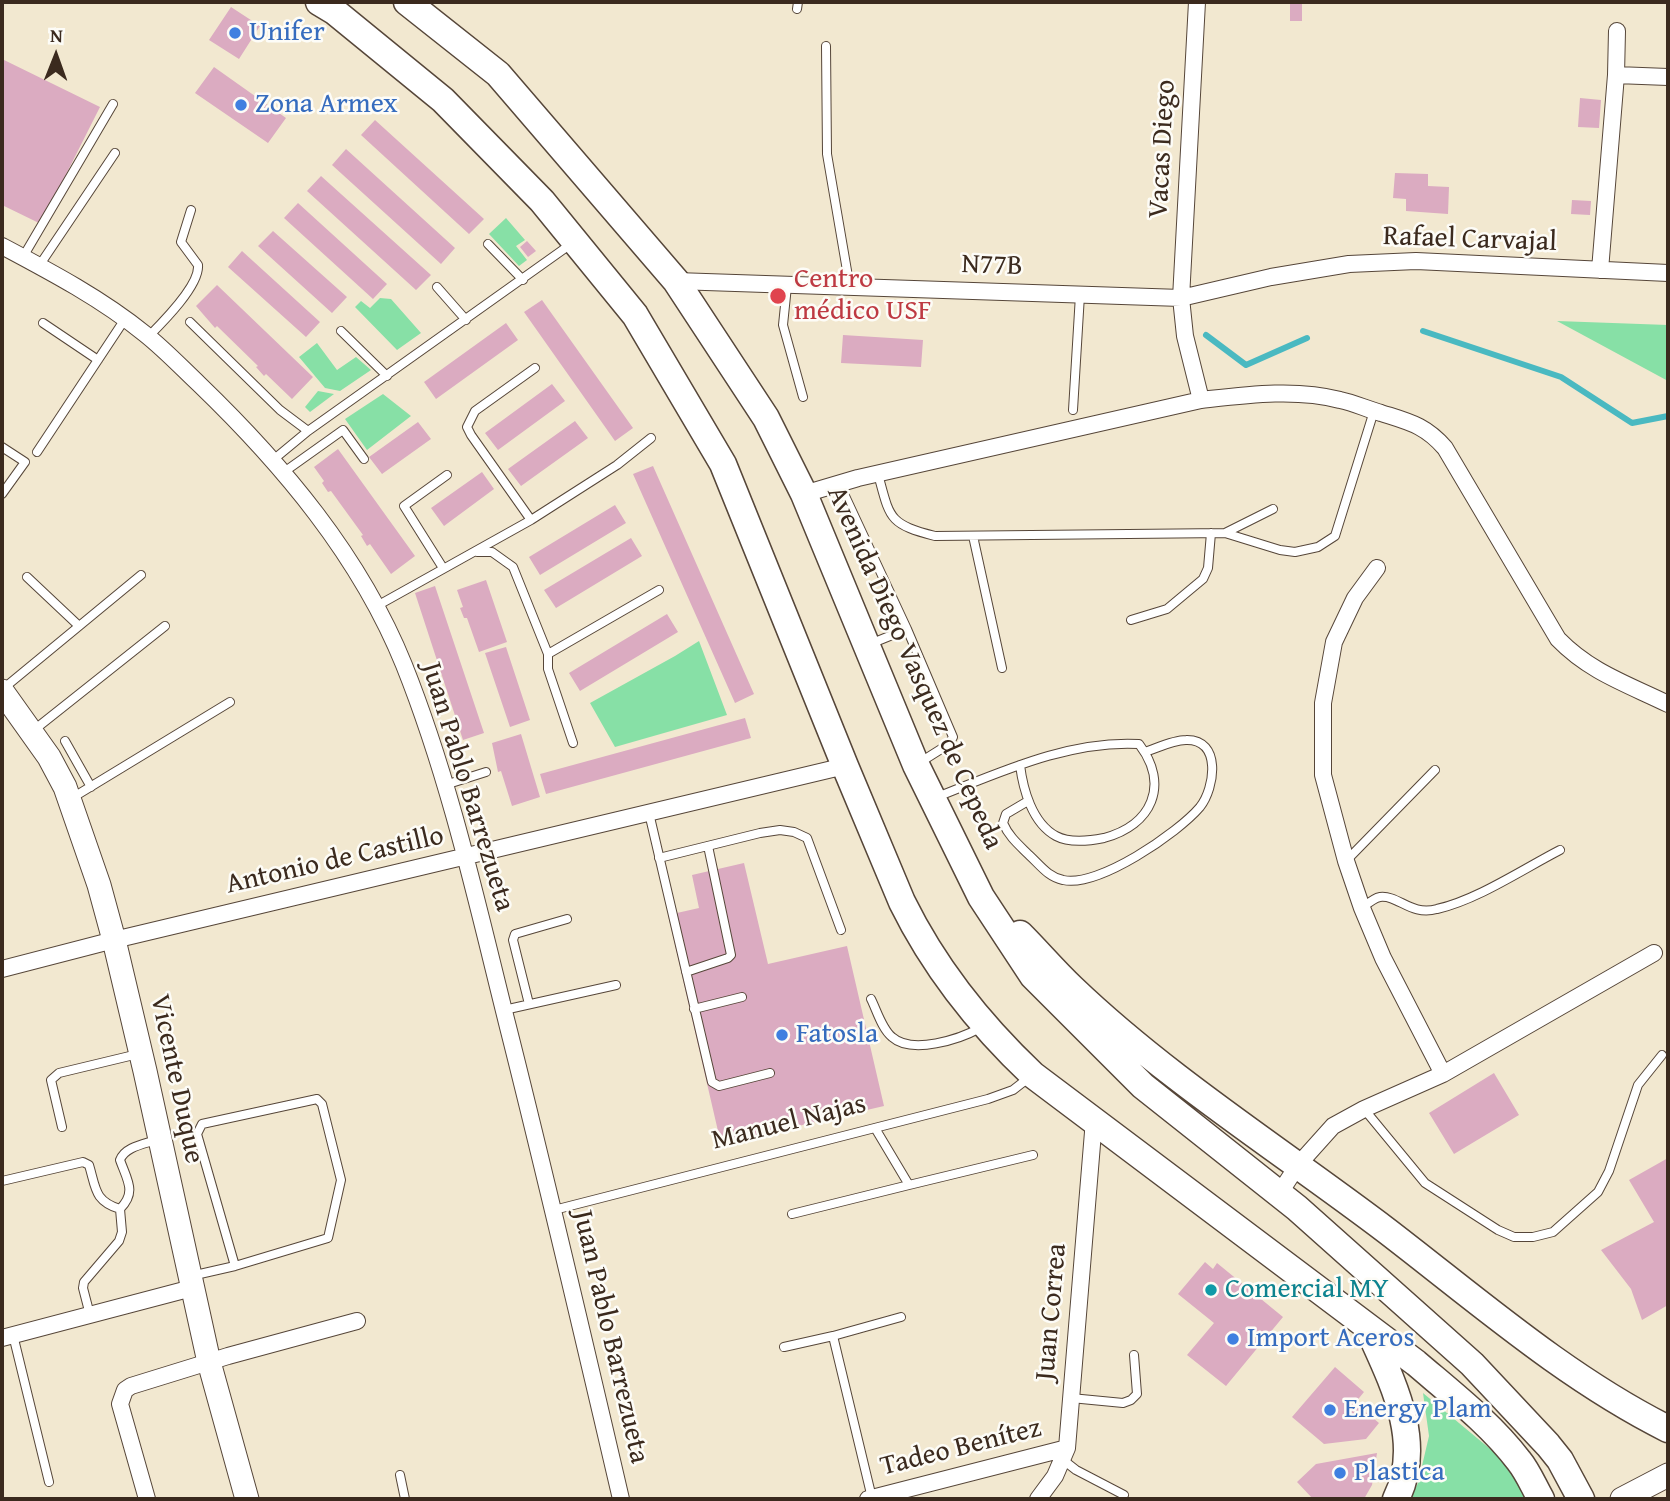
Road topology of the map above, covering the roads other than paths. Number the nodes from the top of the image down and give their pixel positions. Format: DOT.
graph roads {
  1 [pos="319,2"];
  2 [pos="407,2"];
  3 [pos="1197,2"];
  4 [pos="1617,31"];
  5 [pos="826,46"];
  6 [pos="1616,75"];
  7 [pos="1668,77"];
  8 [pos="113,104"];
  9 [pos="115,153"];
  10 [pos="191,210"];
  11 [pos="574,242"];
  12 [pos="488,244"];
  13 [pos="2,247"];
  14 [pos="23,257"];
  15 [pos="39,266"];
  16 [pos="1600,270"];
  17 [pos="1668,273"];
  18 [pos="523,279"];
  19 [pos="676,281"];
  20 [pos="787,286"];
  21 [pos="436,287"];
  22 [pos="850,288"];
  23 [pos="1080,295"];
  24 [pos="1181,299"];
  25 [pos="125,319"];
  26 [pos="467,320"];
  27 [pos="190,321"];
  28 [pos="43,323"];
  29 [pos="341,331"];
  30 [pos="149,336"];
  31 [pos="98,360"];
  32 [pos="535,368"];
  33 [pos="387,376"];
  34 [pos="803,397"];
  35 [pos="1201,400"];
  36 [pos="1073,410"];
  37 [pos="1374,411"];
  38 [pos="308,431"];
  39 [pos="651,438"];
  40 [pos="2,447"];
  41 [pos="37,452"];
  42 [pos="364,459"];
  43 [pos="278,466"];
  44 [pos="878,474"];
  45 [pos="447,475"];
  46 [pos="839,483"];
  47 [pos="2,494"];
  48 [pos="804,494"];
  49 [pos="1273,509"];
  50 [pos="530,520"];
  51 [pos="1211,533"];
  52 [pos="1225,533"];
  53 [pos="973,536"];
  54 [pos="474,552"];
  55 [pos="443,568"];
  56 [pos="1377,568"];
  57 [pos="141,575"];
  58 [pos="27,577"];
  59 [pos="659,590"];
  60 [pos="375,607"];
  61 [pos="1131,620"];
  62 [pos="79,626"];
  63 [pos="165,626"];
  64 [pos="907,629"];
  65 [pos="865,646"];
  66 [pos="548,654"];
  67 [pos="1002,668"];
  68 [pos="2,691"];
  69 [pos="230,702"];
  70 [pos="1668,704"];
  71 [pos="31,732"];
  72 [pos="65,741"];
  73 [pos="573,743"];
  74 [pos="1145,752"];
  75 [pos="916,765"];
  76 [pos="1020,765"];
  77 [pos="845,766"];
  78 [pos="1435,770"];
  79 [pos="486,772"];
  80 [pos="445,785"];
  81 [pos="91,787"];
  82 [pos="70,799"];
  83 [pos="933,799"];
  84 [pos="1028,801"];
  85 [pos="649,813"];
  86 [pos="708,846"];
  87 [pos="1560,850"];
  88 [pos="465,858"];
  89 [pos="659,858"];
  90 [pos="1346,861"];
  91 [pos="981,897"];
  92 [pos="1362,908"];
  93 [pos="567,919"];
  94 [pos="841,930"];
  95 [pos="114,940"];
  96 [pos="1654,953"];
  97 [pos="2,969"];
  98 [pos="686,972"];
  99 [pos="616,985"];
  100 [pos="742,997"];
  101 [pos="871,999"];
  102 [pos="528,1004"];
  103 [pos="694,1009"];
  104 [pos="504,1010"];
  105 [pos="985,1026"];
  106 [pos="141,1054"];
  107 [pos="1662,1055"];
  108 [pos="770,1073"];
  109 [pos="1443,1074"];
  110 [pos="1033,1075"];
  111 [pos="1364,1109"];
  112 [pos="1094,1120"];
  113 [pos="62,1127"];
  114 [pos="875,1128"];
  115 [pos="159,1139"];
  116 [pos="1033,1155"];
  117 [pos="1298,1165"];
  118 [pos="2,1181"];
  119 [pos="909,1185"];
  120 [pos="1279,1194"];
  121 [pos="120,1209"];
  122 [pos="554,1210"];
  123 [pos="792,1214"];
  124 [pos="235,1266"];
  125 [pos="191,1282"];
  126 [pos="90,1315"];
  127 [pos="901,1317"];
  128 [pos="357,1321"];
  129 [pos="1369,1328"];
  130 [pos="833,1336"];
  131 [pos="5,1337"];
  132 [pos="784,1346"];
  133 [pos="1134,1355"];
  134 [pos="209,1362"];
  135 [pos="1071,1398"];
  136 [pos="1668,1429"];
  137 [pos="1065,1454"];
  138 [pos="400,1475"];
  139 [pos="1668,1475"];
  140 [pos="49,1482"];
  141 [pos="1124,1495"];
  142 [pos="147,1499"];
  143 [pos="247,1499"];
  144 [pos="405,1499"];
  145 [pos="621,1499"];
  146 [pos="870,1499"];
  147 [pos="1038,1499"];
  148 [pos="1396,1499"];
  149 [pos="1541,1499"];
  150 [pos="1581,1499"];
  151 [pos="1622,1499"];
  1 -- 11 [label="main road"];
  2 -- 19 [label="main road, Avenida Diego Vasquez de Cepeda"];
  3 -- 24 [label="street, Vacas Diego"];
  4 -- 6 [label="street"];
  5 -- 22 [label="lane"];
  6 -- 7 [label="street"];
  6 -- 16 [label="street"];
  8 -- 14 [label="lane"];
  9 -- 15 [label="lane"];
  10 -- 30 [label="lane"];
  11 -- 18 [label="lane"];
  11 -- 77 [label="main road"];
  12 -- 18 [label="lane"];
  13 -- 14 [label="street, Juan Pablo Barrezueta"];
  14 -- 15 [label="street, Juan Pablo Barrezueta"];
  15 -- 25 [label="street, Juan Pablo Barrezueta"];
  16 -- 17 [label="street, Rafael Carvajal"];
  16 -- 24 [label="street, Rafael Carvajal"];
  18 -- 26 [label="lane"];
  19 -- 20 [label="street, N77B"];
  19 -- 48 [label="main road, Avenida Diego Vasquez de Cepeda"];
  20 -- 22 [label="street, N77B"];
  20 -- 34 [label="lane"];
  21 -- 26 [label="lane"];
  22 -- 23 [label="street, N77B"];
  23 -- 24 [label="street, N77B"];
  23 -- 36 [label="lane"];
  24 -- 35 [label="street, Vacas Diego"];
  25 -- 30 [label="street, Juan Pablo Barrezueta"];
  25 -- 31 [label="lane"];
  26 -- 33 [label="lane"];
  27 -- 38 [label="lane"];
  28 -- 31 [label="lane"];
  29 -- 33 [label="lane"];
  30 -- 43 [label="street, Juan Pablo Barrezueta"];
  31 -- 41 [label="lane"];
  32 -- 50 [label="lane"];
  33 -- 38 [label="lane"];
  35 -- 37 [label="street"];
  35 -- 44 [label="street"];
  37 -- 52 [label="lane"];
  37 -- 70 [label="street"];
  38 -- 43 [label="lane"];
  39 -- 50 [label="lane"];
  40 -- 47 [label="lane"];
  42 -- 43 [label="lane"];
  43 -- 60 [label="street, Juan Pablo Barrezueta"];
  44 -- 46 [label="street"];
  44 -- 53 [label="lane"];
  45 -- 55 [label="lane"];
  46 -- 48 [label="street"];
  46 -- 64 [label="lane"];
  48 -- 65 [label="main road, Avenida Diego Vasquez de Cepeda"];
  49 -- 52 [label="lane"];
  50 -- 54 [label="lane"];
  51 -- 52 [label="lane"];
  51 -- 53 [label="lane"];
  51 -- 61 [label="lane"];
  53 -- 67 [label="lane"];
  54 -- 55 [label="lane"];
  54 -- 66 [label="lane"];
  55 -- 60 [label="lane"];
  56 -- 90 [label="street"];
  57 -- 62 [label="lane"];
  58 -- 62 [label="lane"];
  59 -- 66 [label="lane"];
  60 -- 80 [label="street, Juan Pablo Barrezueta"];
  62 -- 68 [label="lane"];
  63 -- 71 [label="lane"];
  64 -- 65 [label="lane"];
  64 -- 75 [label="lane"];
  65 -- 75 [label="main road, Avenida Diego Vasquez de Cepeda"];
  66 -- 73 [label="lane"];
  68 -- 71 [label="street, Vicente Duque"];
  69 -- 81 [label="lane"];
  71 -- 82 [label="street, Vicente Duque"];
  72 -- 81 [label="lane"];
  74 -- 76 [label="lane"];
  74 -- 84 [label="lane"];
  74 -- 84 [label="lane"];
  75 -- 83 [label="main road, Avenida Diego Vasquez de Cepeda"];
  76 -- 83 [label="lane"];
  76 -- 84 [label="lane"];
  77 -- 85 [label="street, Antonio de Castillo"];
  77 -- 105 [label="main road"];
  78 -- 90 [label="lane"];
  79 -- 80 [label="lane"];
  80 -- 88 [label="street, Juan Pablo Barrezueta"];
  81 -- 82 [label="lane"];
  82 -- 95 [label="street, Vicente Duque"];
  83 -- 91 [label="main road, Avenida Diego Vasquez de Cepeda"];
  85 -- 88 [label="street, Antonio de Castillo"];
  85 -- 89 [label="lane"];
  86 -- 89 [label="lane"];
  86 -- 94 [label="lane"];
  86 -- 98 [label="lane"];
  87 -- 92 [label="lane"];
  88 -- 95 [label="street, Antonio de Castillo"];
  88 -- 104 [label="street, Juan Pablo Barrezueta"];
  89 -- 98 [label="lane"];
  90 -- 92 [label="street"];
  91 -- 117 [label="main road"];
  91 -- 120 [label="main road, Avenida Diego Vasquez de Cepeda"];
  92 -- 109 [label="street"];
  93 -- 102 [label="lane"];
  95 -- 97 [label="street, Antonio de Castillo"];
  95 -- 106 [label="street, Vicente Duque"];
  96 -- 109 [label="street"];
  98 -- 103 [label="lane"];
  99 -- 102 [label="lane"];
  100 -- 103 [label="lane"];
  101 -- 105 [label="lane"];
  102 -- 104 [label="lane"];
  103 -- 108 [label="lane"];
  104 -- 122 [label="street, Juan Pablo Barrezueta"];
  105 -- 110 [label="main road"];
  106 -- 113 [label="lane"];
  106 -- 115 [label="street, Vicente Duque"];
  107 -- 111 [label="lane"];
  109 -- 111 [label="street"];
  110 -- 112 [label="main road"];
  110 -- 114 [label="lane, Manuel Najas"];
  111 -- 117 [label="street"];
  112 -- 129 [label="main road"];
  112 -- 135 [label="street, Juan Correa"];
  114 -- 119 [label="lane"];
  114 -- 122 [label="lane, Manuel Najas"];
  115 -- 121 [label="lane"];
  115 -- 125 [label="street, Vicente Duque"];
  116 -- 119 [label="lane"];
  117 -- 120 [label="street"];
  117 -- 136 [label="main road"];
  118 -- 121 [label="lane"];
  119 -- 123 [label="lane"];
  120 -- 150 [label="main road, Avenida Diego Vasquez de Cepeda"];
  121 -- 126 [label="lane"];
  122 -- 145 [label="street, Juan Pablo Barrezueta"];
  124 -- 124 [label="lane"];
  124 -- 125 [label="lane"];
  125 -- 126 [label="street"];
  125 -- 134 [label="street, Vicente Duque"];
  126 -- 131 [label="street"];
  127 -- 130 [label="lane"];
  128 -- 134 [label="street"];
  129 -- 148 [label="main road"];
  129 -- 149 [label="main road"];
  130 -- 132 [label="lane"];
  130 -- 146 [label="lane"];
  131 -- 140 [label="lane"];
  133 -- 135 [label="lane"];
  134 -- 142 [label="street"];
  134 -- 143 [label="street, Vicente Duque"];
  135 -- 137 [label="street, Juan Correa"];
  137 -- 141 [label="lane"];
  137 -- 146 [label="street, Tadeo Benítez"];
  137 -- 147 [label="street, Juan Correa"];
  138 -- 144 [label="lane"];
  139 -- 151 [label="street"];
}
